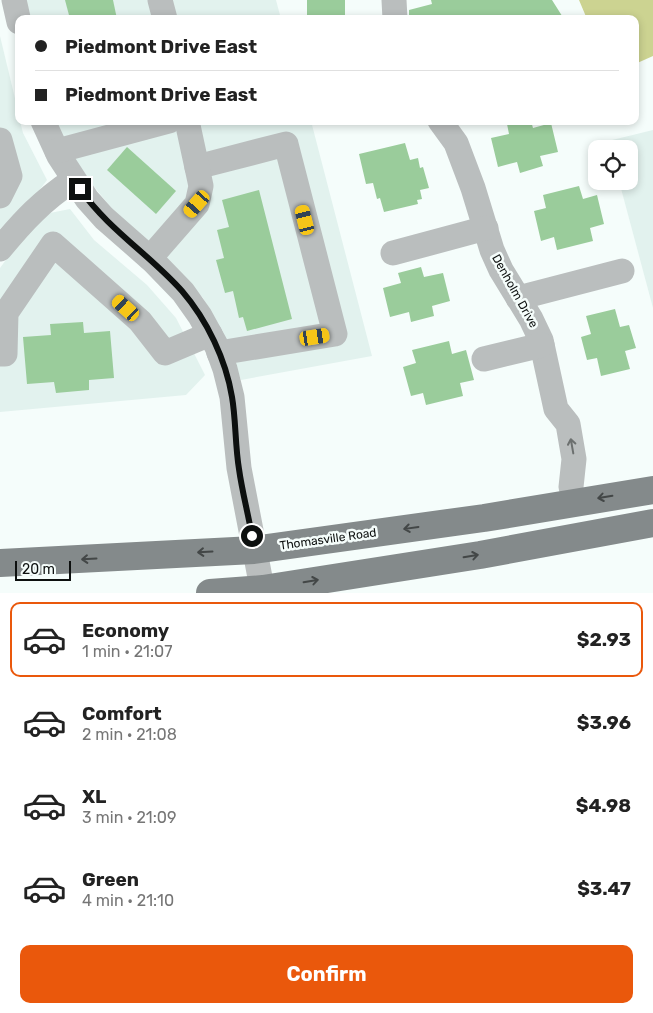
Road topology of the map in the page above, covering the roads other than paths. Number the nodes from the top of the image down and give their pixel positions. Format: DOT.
graph roads {
  1 [pos="160,0"];
  2 [pos="394,0"];
  3 [pos="164,15"];
  4 [pos="395,15"];
  5 [pos="45,125"];
  6 [pos="155,125"];
  7 [pos="189,125"];
  8 [pos="443,125"];
  9 [pos="0,140"];
  10 [pos="56,151"];
  11 [pos="197,167"];
  12 [pos="73,180"];
  13 [pos="0,196"];
  14 [pos="486,228"];
  15 [pos="0,249"];
  16 [pos="393,253"];
  17 [pos="150,258"];
  18 [pos="622,270"];
  19 [pos="518,298"];
  20 [pos="214,343"];
  21 [pos="542,346"];
  22 [pos="0,354"];
  23 [pos="484,359"];
  24 [pos="653,490"];
  25 [pos="572,494"];
  26 [pos="653,523"];
  27 [pos="580,538"];
  28 [pos="254,550"];
  29 [pos="0,563"];
  30 [pos="263,591"];
  31 [pos="210,593"];
  1 -- 3 [label="street"];
  2 -- 4 [label="street"];
  5 -- 10 [label="street"];
  6 -- 10 [label="street"];
  7 -- 11 [label="street"];
  8 -- 14 [label="street, Denholm Drive"];
  9 -- 13 [label="street"];
  10 -- 12 [label="street"];
  11 -- 17 [label="street"];
  11 -- 20 [label="street"];
  12 -- 15 [label="street"];
  12 -- 17 [label="street"];
  14 -- 16 [label="street"];
  14 -- 19 [label="street, Denholm Drive"];
  17 -- 20 [label="street"];
  18 -- 19 [label="street"];
  19 -- 21 [label="street, Denholm Drive"];
  20 -- 22 [label="street"];
  20 -- 28 [label="street"];
  21 -- 23 [label="street"];
  21 -- 25 [label="street, Denholm Drive"];
  24 -- 25 [label="main road, Thomasville Road, one-way"];
  25 -- 27 [label="street, Denholm Drive"];
  25 -- 28 [label="main road, Thomasville Road, one-way"];
  26 -- 27 [label="main road"];
  30 -- 27 [label="main road, one-way"];
  28 -- 29 [label="main road, Thomasville Road, one-way"];
  28 -- 30 [label="street"];
  30 -- 31 [label="main road"];
}
